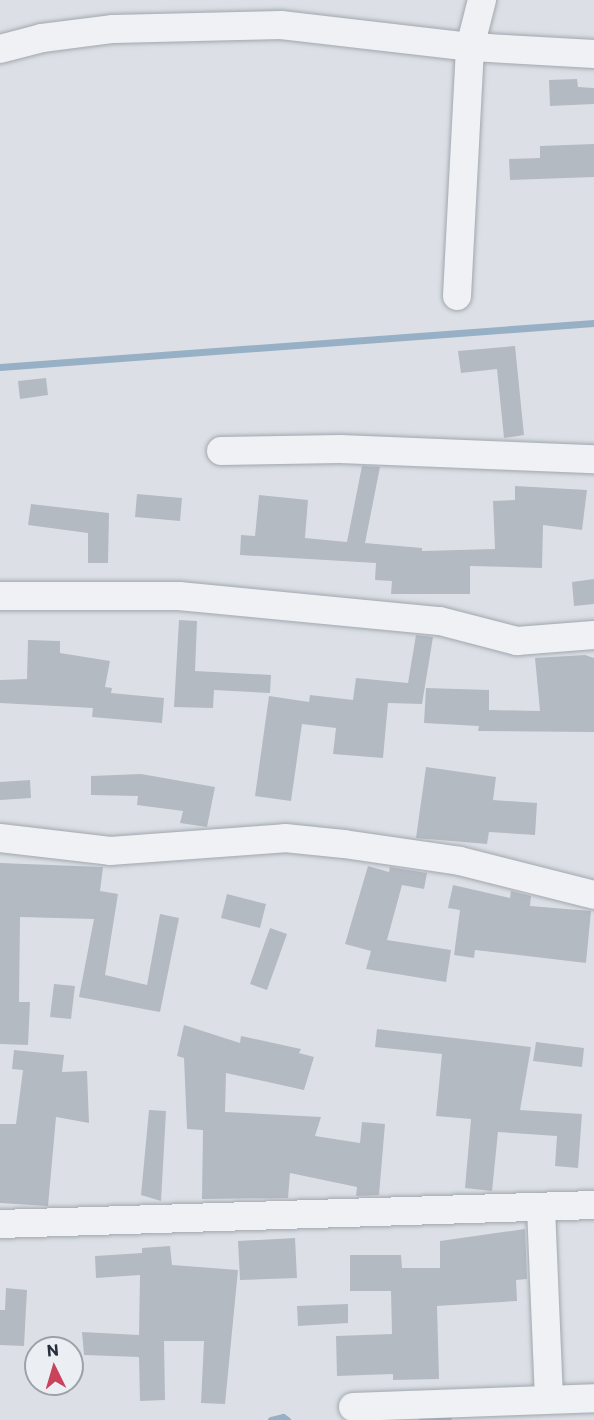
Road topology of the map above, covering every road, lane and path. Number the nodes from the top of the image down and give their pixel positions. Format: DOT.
graph roads {
  1 [pos="483,0"];
  2 [pos="470,47"];
  3 [pos="0,49"];
  4 [pos="594,54"];
  5 [pos="457,296"];
  6 [pos="221,451"];
  7 [pos="594,459"];
  8 [pos="0,596"];
  9 [pos="594,635"];
  10 [pos="0,838"];
  11 [pos="594,896"];
  12 [pos="594,1205"];
  13 [pos="541,1208"];
  14 [pos="0,1224"];
  15 [pos="549,1398"];
  16 [pos="594,1398"];
  17 [pos="353,1407"];
  1 -- 2 [label="street"];
  2 -- 3 [label="street"];
  2 -- 4 [label="street"];
  2 -- 5 [label="street"];
  6 -- 7 [label="street"];
  8 -- 9 [label="street"];
  10 -- 11 [label="street"];
  12 -- 13 [label="street"];
  13 -- 14 [label="street"];
  13 -- 15 [label="street"];
  15 -- 16 [label="street"];
  15 -- 17 [label="street"];
}
